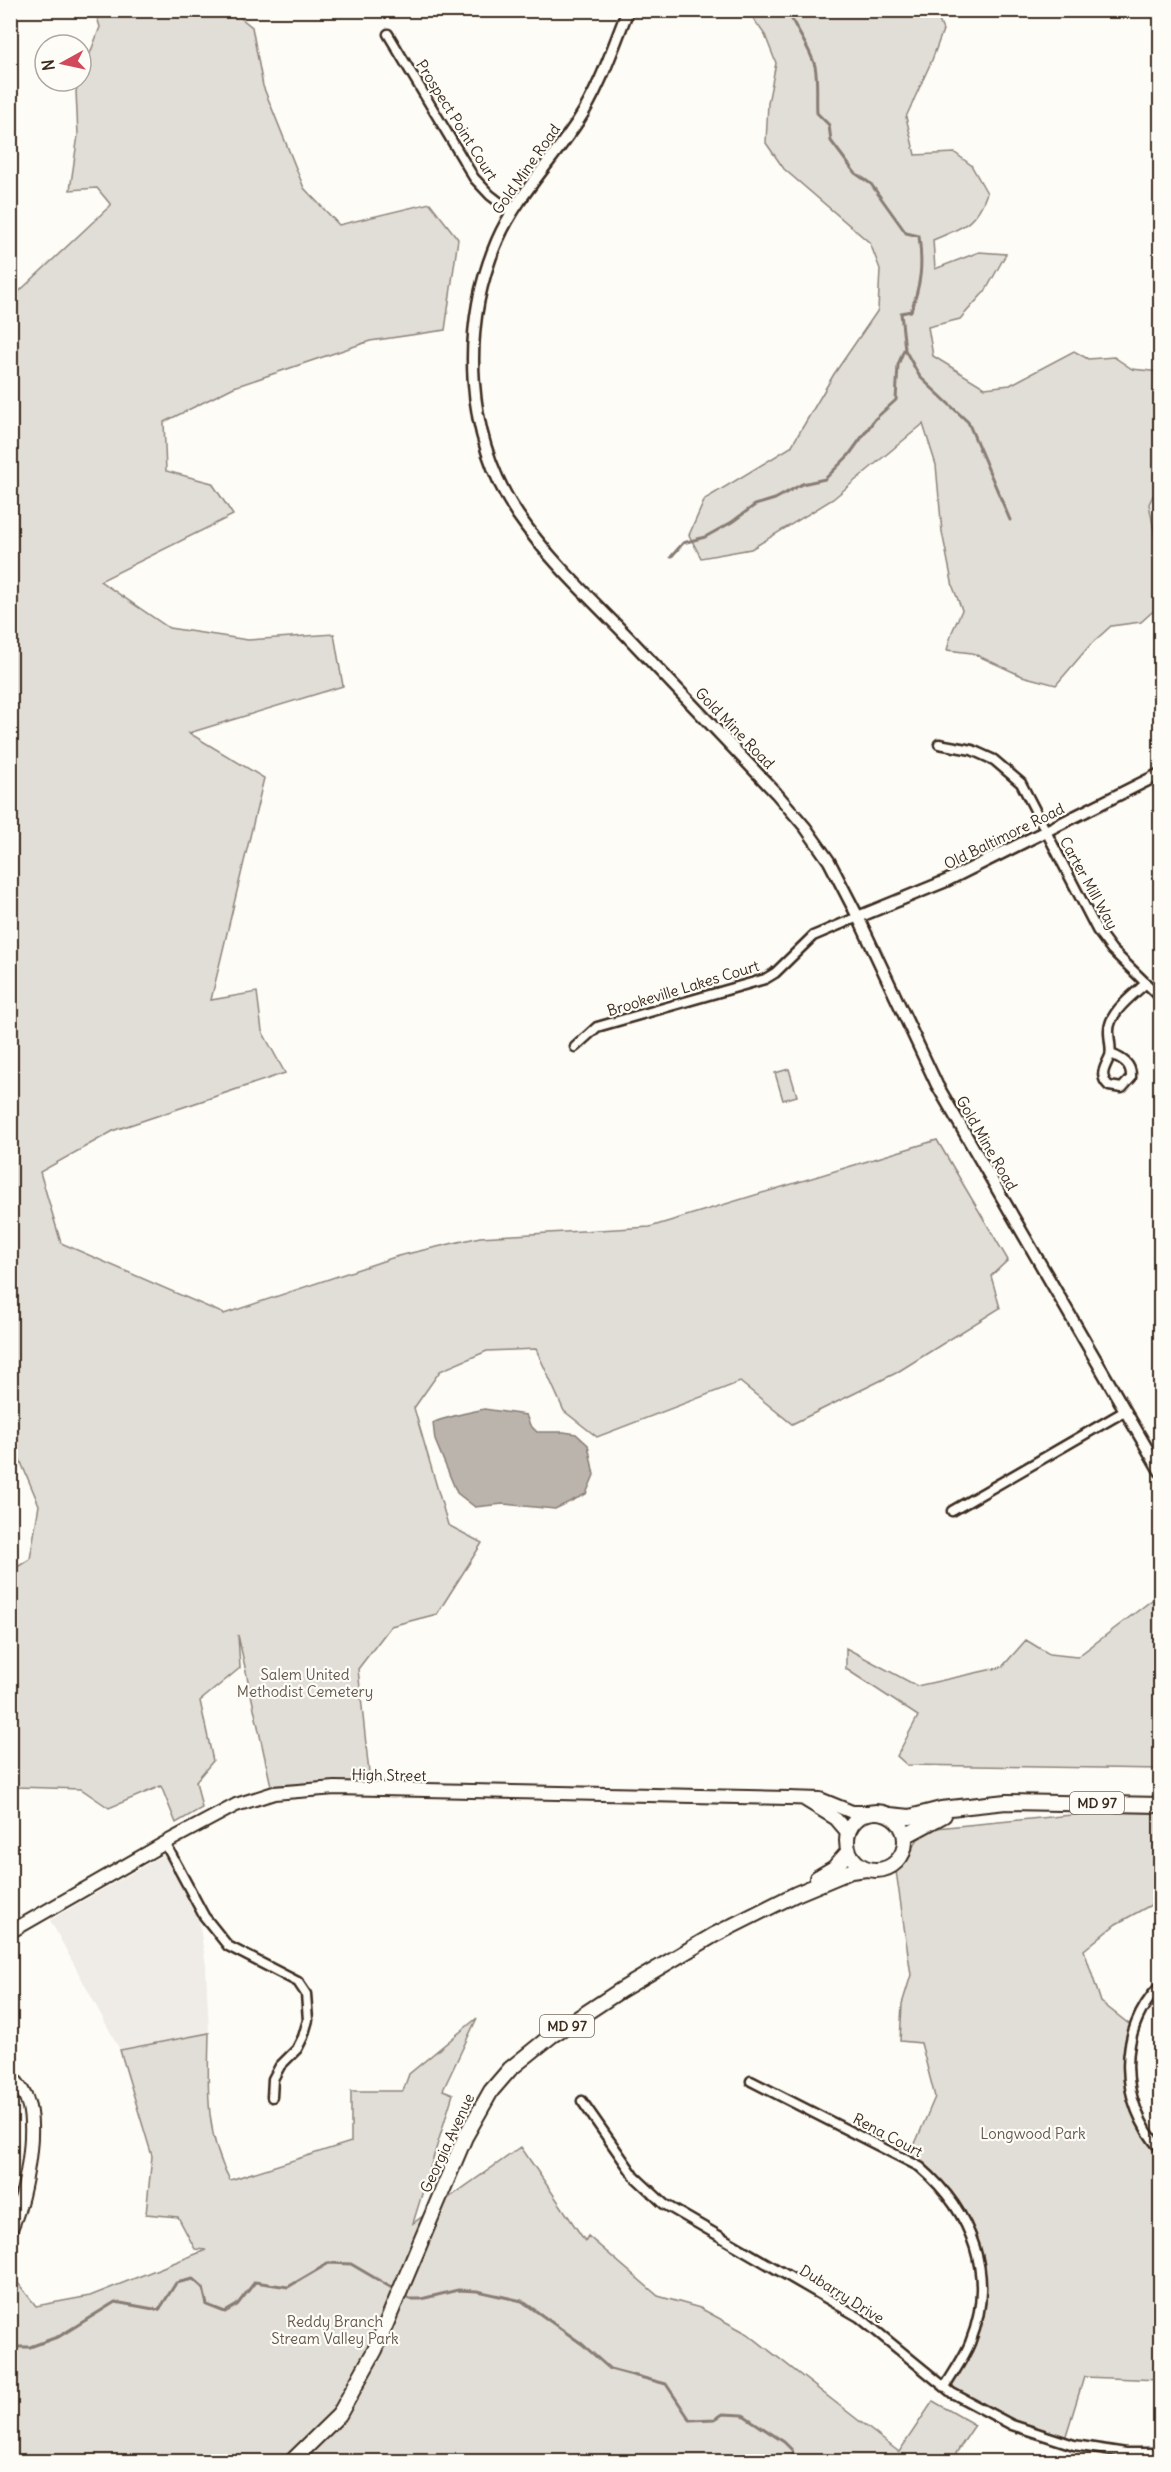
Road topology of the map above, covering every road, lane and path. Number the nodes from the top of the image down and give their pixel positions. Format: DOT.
graph roads {
  1 [pos="628,10"];
  2 [pos="388,34"];
  3 [pos="512,212"];
  4 [pos="939,744"];
  5 [pos="1161,774"];
  6 [pos="1046,832"];
  7 [pos="858,917"];
  8 [pos="1145,984"];
  9 [pos="1161,997"];
  10 [pos="575,1047"];
  11 [pos="1111,1054"];
  12 [pos="1125,1411"];
  13 [pos="1161,1471"];
  14 [pos="952,1511"];
  15 [pos="802,1798"];
  16 [pos="1161,1805"];
  17 [pos="959,1807"];
  18 [pos="869,1812"];
  19 [pos="890,1815"];
  20 [pos="848,1833"];
  21 [pos="905,1836"];
  22 [pos="165,1843"];
  23 [pos="849,1851"];
  24 [pos="867,1869"];
  25 [pos="796,1894"];
  26 [pos="10,1932"];
  27 [pos="1161,1986"];
  28 [pos="10,2075"];
  29 [pos="751,2081"];
  30 [pos="272,2097"];
  31 [pos="582,2101"];
  32 [pos="1161,2149"];
  33 [pos="10,2231"];
  34 [pos="945,2387"];
  35 [pos="1161,2453"];
  36 [pos="291,2462"];
  1 -- 3 [label="street, Gold Mine Road"];
  2 -- 3 [label="street, Prospect Point Court"];
  3 -- 7 [label="street, Gold Mine Road"];
  4 -- 6 [label="street, Carter Mill Way"];
  5 -- 6 [label="street, Old Baltimore Road"];
  6 -- 7 [label="street, Old Baltimore Road"];
  6 -- 8 [label="street, Carter Mill Way"];
  7 -- 10 [label="street, Brookeville Lakes Court"];
  7 -- 12 [label="street, Gold Mine Road"];
  8 -- 9 [label="street, Carter Mill Way"];
  8 -- 11 [label="street"];
  12 -- 13 [label="street, Gold Mine Road"];
  12 -- 14 [label="street"];
  15 -- 18 [label="main road, High Street"];
  15 -- 20 [label="main road"];
  15 -- 22 [label="main road, High Street"];
  16 -- 17 [label="main road, MD 97"];
  17 -- 19 [label="main road, MD 97"];
  17 -- 21 [label="main road, MD 97"];
  18 -- 19 [label="main road, MD 97"];
  18 -- 20 [label="main road"];
  19 -- 21 [label="main road"];
  20 -- 23 [label="main road"];
  21 -- 24 [label="main road, MD 97"];
  22 -- 26 [label="main road, High Street"];
  22 -- 30 [label="street"];
  23 -- 24 [label="main road"];
  23 -- 25 [label="main road, Georgia Avenue / MD 97"];
  24 -- 25 [label="main road, Georgia Avenue / MD 97"];
  25 -- 36 [label="main road, Georgia Avenue / MD 97"];
  27 -- 32 [label="street"];
  28 -- 33 [label="main road"];
  29 -- 34 [label="street, Rena Court"];
  31 -- 34 [label="street, Dubarry Drive"];
  34 -- 35 [label="street, Dubarry Drive"];
}
